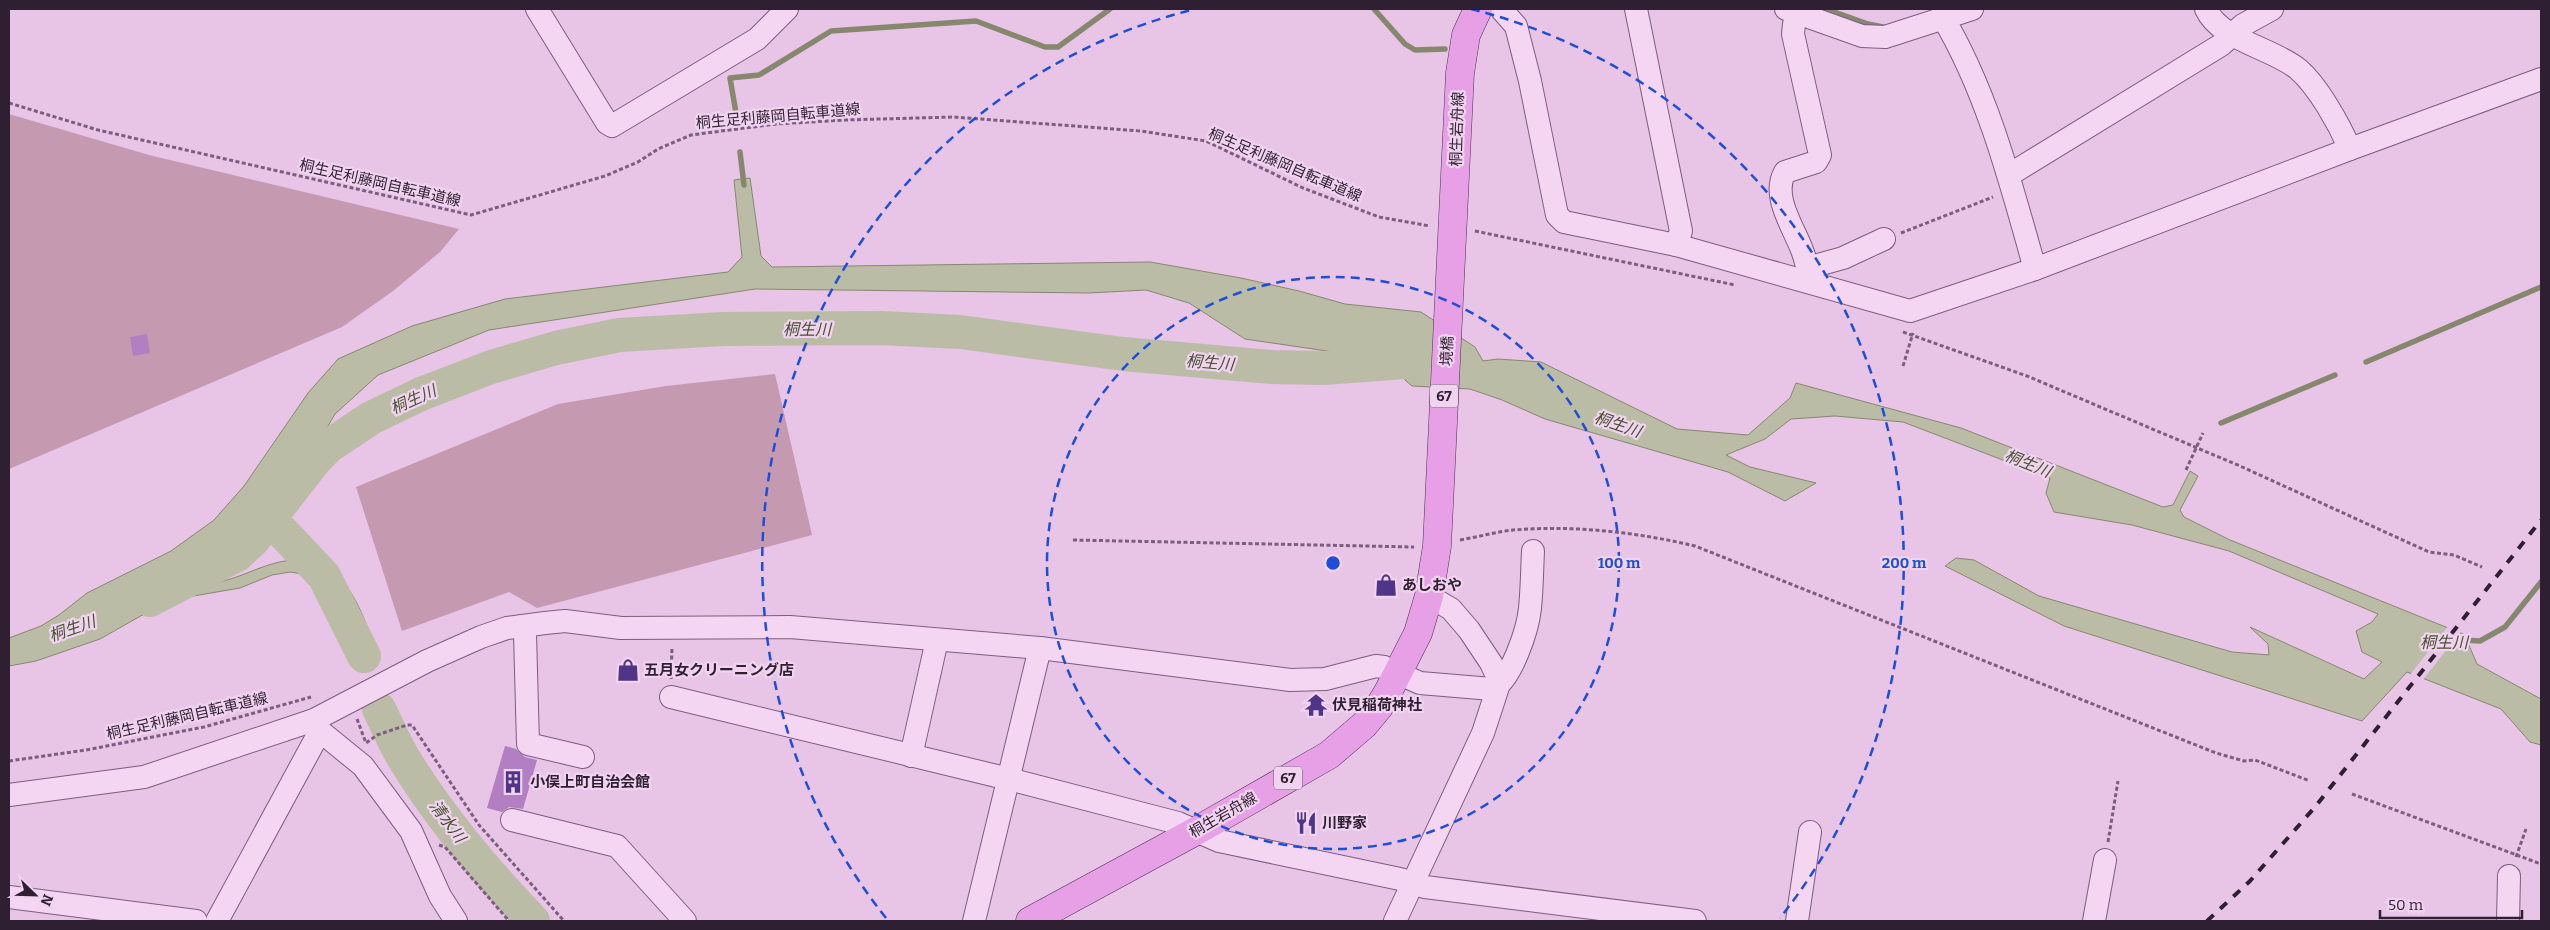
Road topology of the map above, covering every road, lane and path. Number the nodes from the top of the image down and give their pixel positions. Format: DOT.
graph roads {
  1 [pos="537,9"];
  2 [pos="786,9"];
  3 [pos="1478,9"];
  4 [pos="1501,9"];
  5 [pos="1636,9"];
  6 [pos="2206,9"];
  7 [pos="2272,9"];
  8 [pos="1960,11"];
  9 [pos="1792,12"];
  10 [pos="2231,34"];
  11 [pos="2541,80"];
  12 [pos="9,103"];
  13 [pos="2350,149"];
  14 [pos="2008,175"];
  15 [pos="1432,226"];
  16 [pos="1467,229"];
  17 [pos="1884,240"];
  18 [pos="1676,245"];
  19 [pos="1452,252"];
  20 [pos="2035,269"];
  21 [pos="1808,275"];
  22 [pos="1739,286"];
  23 [pos="1915,327"];
  24 [pos="1894,330"];
  25 [pos="1912,335"];
  26 [pos="1903,366"];
  27 [pos="2203,432"];
  28 [pos="2197,448"];
  29 [pos="2186,470"];
  30 [pos="1073,540"];
  31 [pos="1436,543"];
  32 [pos="1533,551"];
  33 [pos="2482,567"];
  34 [pos="1429,596"];
  35 [pos="522,626"];
  36 [pos="672,628"];
  37 [pos="936,640"];
  38 [pos="1040,648"];
  39 [pos="1397,673"];
  40 [pos="1498,687"];
  41 [pos="317,695"];
  42 [pos="671,697"];
  43 [pos="317,725"];
  44 [pos="377,735"];
  45 [pos="911,756"];
  46 [pos="583,757"];
  47 [pos="9,761"];
  48 [pos="1009,779"];
  49 [pos="2118,781"];
  50 [pos="2310,781"];
  51 [pos="2352,794"];
  52 [pos="9,795"];
  53 [pos="512,820"];
  54 [pos="2526,829"];
  55 [pos="1196,831"];
  56 [pos="1810,832"];
  57 [pos="414,838"];
  58 [pos="2519,850"];
  59 [pos="2105,860"];
  60 [pos="2541,864"];
  61 [pos="2509,876"];
  62 [pos="1412,884"];
  63 [pos="9,897"];
  64 [pos="196,921"];
  65 [pos="217,921"];
  66 [pos="456,921"];
  67 [pos="509,921"];
  68 [pos="564,921"];
  69 [pos="685,921"];
  70 [pos="974,921"];
  71 [pos="1030,921"];
  72 [pos="1394,921"];
  73 [pos="1695,921"];
  74 [pos="1797,921"];
  75 [pos="2094,921"];
  76 [pos="2508,921"];
  1 -- 2 [label="street"];
  3 -- 19 [label="main road, 桐生岩舟線 / 67"];
  4 -- 18 [label="street"];
  5 -- 18 [label="street"];
  6 -- 10 [label="street"];
  7 -- 10 [label="street"];
  8 -- 9 [label="street"];
  8 -- 14 [label="street"];
  9 -- 21 [label="street"];
  10 -- 13 [label="street"];
  10 -- 14 [label="street"];
  11 -- 13 [label="street"];
  12 -- 15 [label="path, 桐生足利藤岡自転車道線"];
  13 -- 20 [label="street"];
  14 -- 17 [label="path"];
  14 -- 20 [label="street"];
  16 -- 22 [label="path"];
  17 -- 21 [label="street"];
  18 -- 21 [label="street"];
  19 -- 31 [label="main road, 境橋 / 67"];
  20 -- 21 [label="street"];
  23 -- 25 [label="path"];
  24 -- 25 [label="path"];
  25 -- 26 [label="path"];
  25 -- 28 [label="path"];
  27 -- 28 [label="path"];
  28 -- 29 [label="path"];
  28 -- 33 [label="path"];
  30 -- 31 [label="path"];
  31 -- 34 [label="main road, 桐生岩舟線 / 67"];
  31 -- 50 [label="path"];
  32 -- 40 [label="street"];
  34 -- 39 [label="main road, 桐生岩舟線 / 67"];
  34 -- 40 [label="street"];
  35 -- 36 [label="street"];
  35 -- 43 [label="street"];
  35 -- 46 [label="street"];
  36 -- 37 [label="street"];
  36 -- 42 [label="path"];
  37 -- 38 [label="street"];
  37 -- 45 [label="street"];
  38 -- 39 [label="street"];
  38 -- 48 [label="street"];
  39 -- 40 [label="street"];
  39 -- 55 [label="main road, 桐生岩舟線 / 67"];
  40 -- 62 [label="street"];
  41 -- 47 [label="path, 桐生足利藤岡自転車道線"];
  42 -- 45 [label="street"];
  43 -- 52 [label="street"];
  43 -- 57 [label="street"];
  43 -- 65 [label="street"];
  44 -- 68 [label="path"];
  45 -- 48 [label="street"];
  48 -- 55 [label="street"];
  48 -- 70 [label="street"];
  49 -- 59 [label="path"];
  51 -- 60 [label="path"];
  53 -- 69 [label="street"];
  54 -- 58 [label="path"];
  55 -- 62 [label="street"];
  55 -- 71 [label="main road, 桐生岩舟線 / 67"];
  56 -- 74 [label="street"];
  57 -- 66 [label="street"];
  57 -- 67 [label="path"];
  59 -- 75 [label="street"];
  61 -- 76 [label="street"];
  62 -- 72 [label="street"];
  62 -- 73 [label="street"];
  63 -- 64 [label="street"];
}
